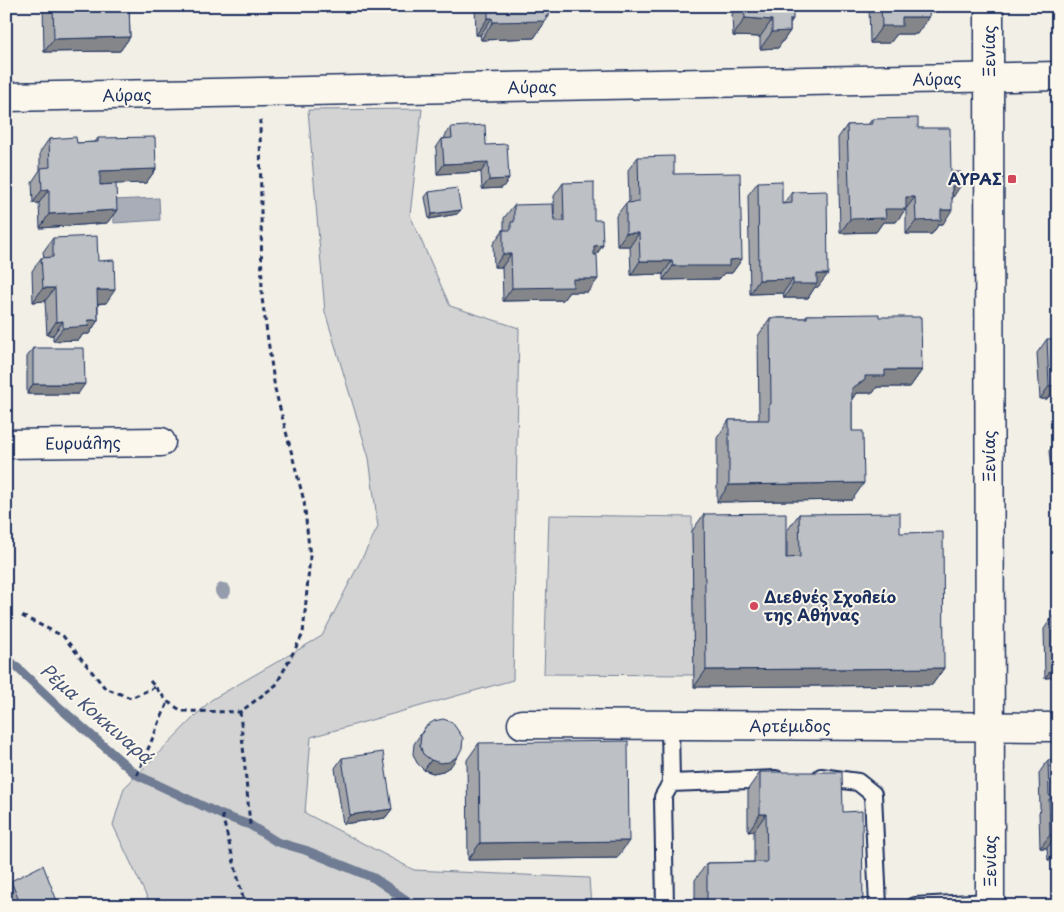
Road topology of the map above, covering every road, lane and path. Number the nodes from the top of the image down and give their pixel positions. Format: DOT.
graph roads {
  1 [pos="988,6"];
  2 [pos="1058,76"];
  3 [pos="989,78"];
  4 [pos="259,92"];
  5 [pos="6,97"];
  6 [pos="161,442"];
  7 [pos="6,444"];
  8 [pos="22,616"];
  9 [pos="150,682"];
  10 [pos="155,688"];
  11 [pos="168,702"];
  12 [pos="240,712"];
  13 [pos="522,724"];
  14 [pos="670,726"];
  15 [pos="1058,726"];
  16 [pos="990,727"];
  17 [pos="137,775"];
  18 [pos="808,777"];
  19 [pos="789,778"];
  20 [pos="671,783"];
  21 [pos="222,815"];
  22 [pos="250,825"];
  23 [pos="990,904"];
  24 [pos="245,906"];
  25 [pos="665,906"];
  26 [pos="878,906"];
  27 [pos="916,906"];
  1 -- 3 [label="street, Ξενίας"];
  2 -- 3 [label="street, Αύρας"];
  3 -- 4 [label="street, Αύρας"];
  3 -- 16 [label="street, Ξενίας"];
  4 -- 5 [label="street, Αύρας"];
  4 -- 12 [label="path"];
  6 -- 7 [label="street, Ευρυάλης"];
  8 -- 10 [label="path"];
  9 -- 10 [label="path"];
  10 -- 11 [label="path"];
  11 -- 12 [label="path"];
  11 -- 17 [label="path"];
  12 -- 22 [label="path"];
  13 -- 14 [label="street, Αρτέμιδος"];
  14 -- 16 [label="street, Αρτέμιδος"];
  14 -- 20 [label="lane"];
  15 -- 16 [label="street, Αρτέμιδος"];
  16 -- 23 [label="street, Ξενίας"];
  18 -- 26 [label="lane"];
  19 -- 20 [label="lane"];
  20 -- 25 [label="lane"];
  21 -- 24 [label="path"];
  23 -- 27 [label="lane"];
}
